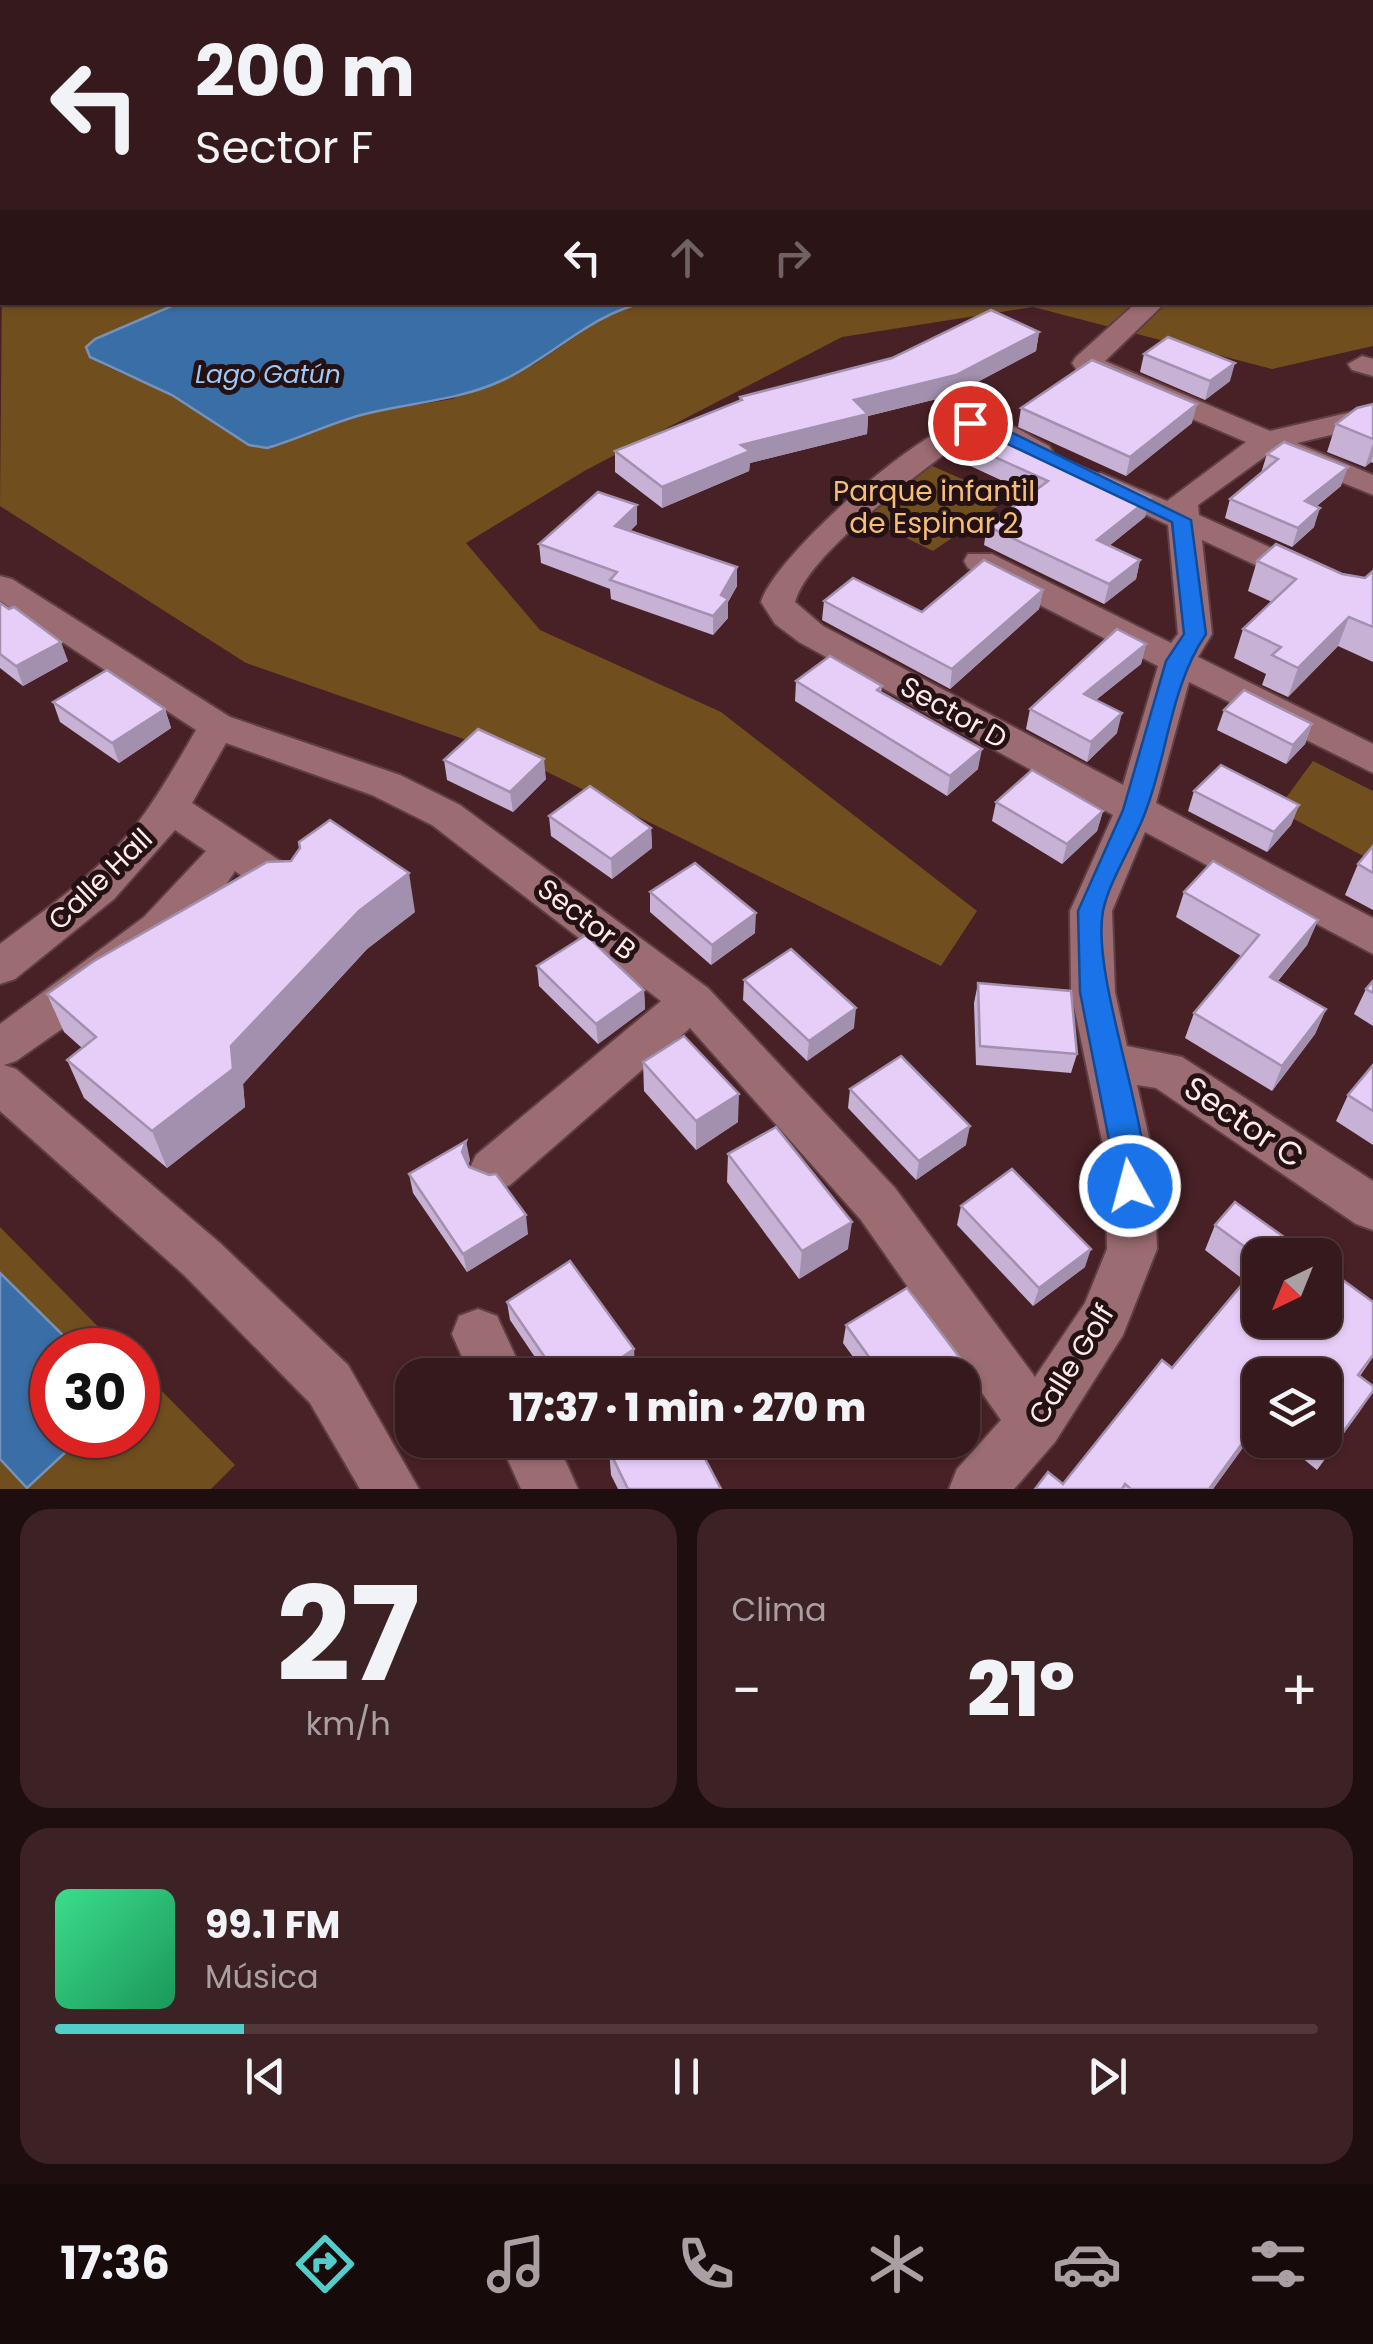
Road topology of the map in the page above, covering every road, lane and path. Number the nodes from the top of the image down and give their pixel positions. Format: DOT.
graph roads {
  1 [pos="1149,305"];
  2 [pos="1373,416"];
  3 [pos="1267,441"];
  4 [pos="1373,486"];
  5 [pos="1181,520"];
  6 [pos="980,561"];
  7 [pos="1327,585"];
  8 [pos="0,586"];
  9 [pos="1177,661"];
  10 [pos="217,726"];
  11 [pos="1373,760"];
  12 [pos="168,806"];
  13 [pos="1135,810"];
  14 [pos="230,846"];
  15 [pos="285,885"];
  16 [pos="1373,938"];
  17 [pos="0,967"];
  18 [pos="692,1000"];
  19 [pos="0,1048"];
  20 [pos="1106,1062"];
  21 [pos="0,1083"];
  22 [pos="493,1170"];
  23 [pos="1373,1208"];
  24 [pos="1036,1423"];
  25 [pos="535,1458"];
  26 [pos="391,1489"];
  27 [pos="550,1489"];
  28 [pos="976,1489"];
  1 -- 3 [label="street"];
  2 -- 3 [label="street"];
  3 -- 4 [label="street"];
  3 -- 5 [label="street"];
  5 -- 7 [label="street"];
  5 -- 9 [label="street, Calle Golf"];
  5 -- 13 [label="street, Sector D"];
  6 -- 9 [label="street"];
  8 -- 10 [label="street, Sector B"];
  9 -- 11 [label="street"];
  9 -- 13 [label="street, Calle Golf"];
  10 -- 12 [label="street, Calle Hall"];
  10 -- 18 [label="street, Sector B"];
  12 -- 14 [label="street"];
  12 -- 17 [label="street, Calle Hall"];
  13 -- 16 [label="street, Sector D"];
  13 -- 20 [label="street, Calle Golf"];
  14 -- 15 [label="street"];
  14 -- 19 [label="street"];
  18 -- 22 [label="street"];
  18 -- 24 [label="street, Sector B"];
  20 -- 23 [label="street, Sector C"];
  20 -- 24 [label="street, Calle Golf"];
  21 -- 26 [label="street"];
  24 -- 28 [label="street, Calle Golf"];
  25 -- 27 [label="street"];
}
